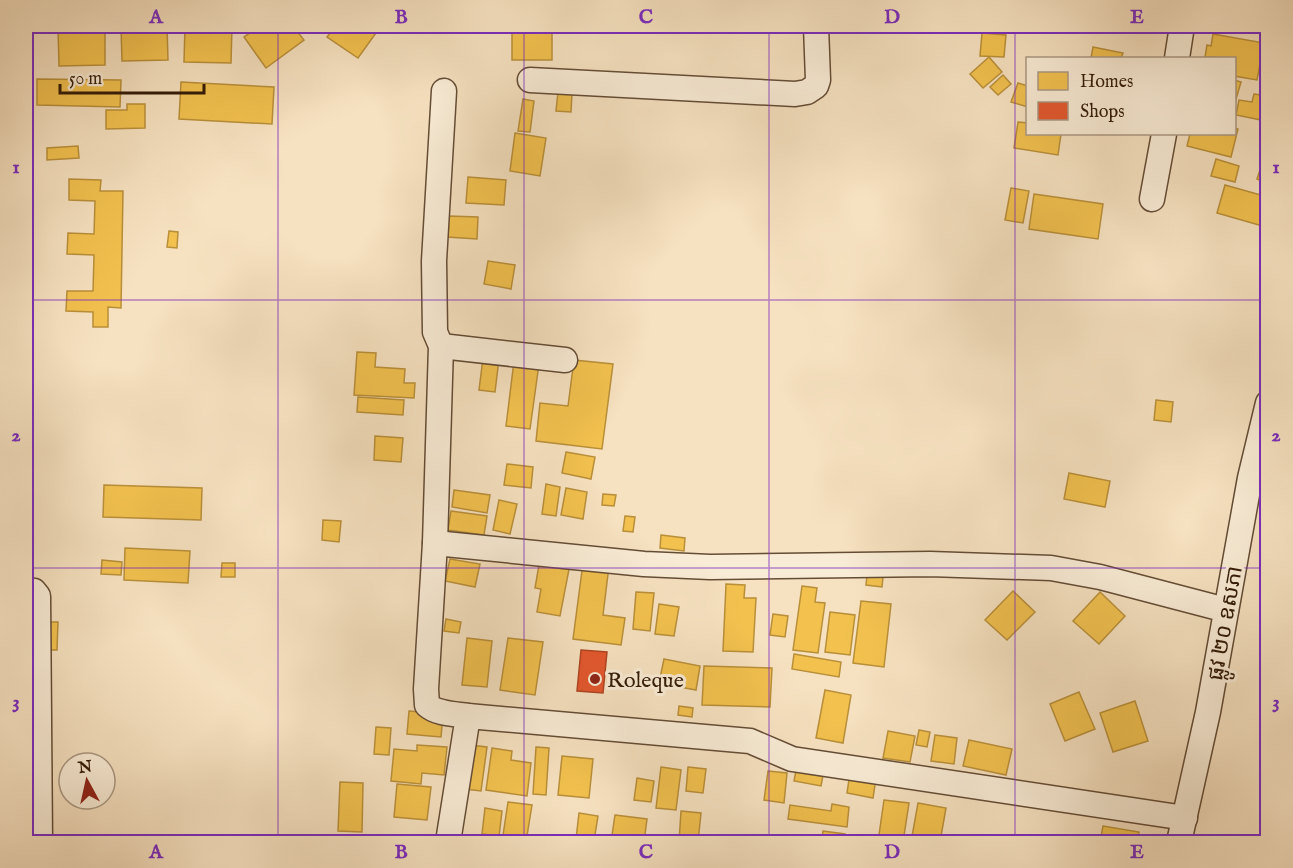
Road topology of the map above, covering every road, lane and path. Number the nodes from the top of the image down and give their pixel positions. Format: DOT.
graph roads {
  1 [pos="816,26"];
  2 [pos="1182,26"];
  3 [pos="1177,57"];
  4 [pos="530,80"];
  5 [pos="444,91"];
  6 [pos="1164,135"];
  7 [pos="1152,199"];
  8 [pos="441,346"];
  9 [pos="565,360"];
  10 [pos="1268,403"];
  11 [pos="435,543"];
  12 [pos="26,590"];
  13 [pos="1226,610"];
  14 [pos="468,716"];
  15 [pos="32,763"];
  16 [pos="1185,818"];
  17 [pos="35,837"];
  18 [pos="448,843"];
  19 [pos="1179,843"];
  1 -- 4 [label="street"];
  2 -- 3 [label="street"];
  5 -- 8 [label="street"];
  6 -- 7 [label="street"];
  8 -- 9 [label="street"];
  8 -- 11 [label="street"];
  10 -- 13 [label="street, ផ្លូវ ២០ ឧសភា"];
  11 -- 13 [label="street"];
  11 -- 14 [label="street"];
  12 -- 15 [label="street"];
  13 -- 16 [label="street, ផ្លូវ ២០ ឧសភា"];
  14 -- 16 [label="street"];
  14 -- 18 [label="street"];
  15 -- 17 [label="street"];
  16 -- 19 [label="street, ផ្លូវ ២០ ឧសភា"];
}
